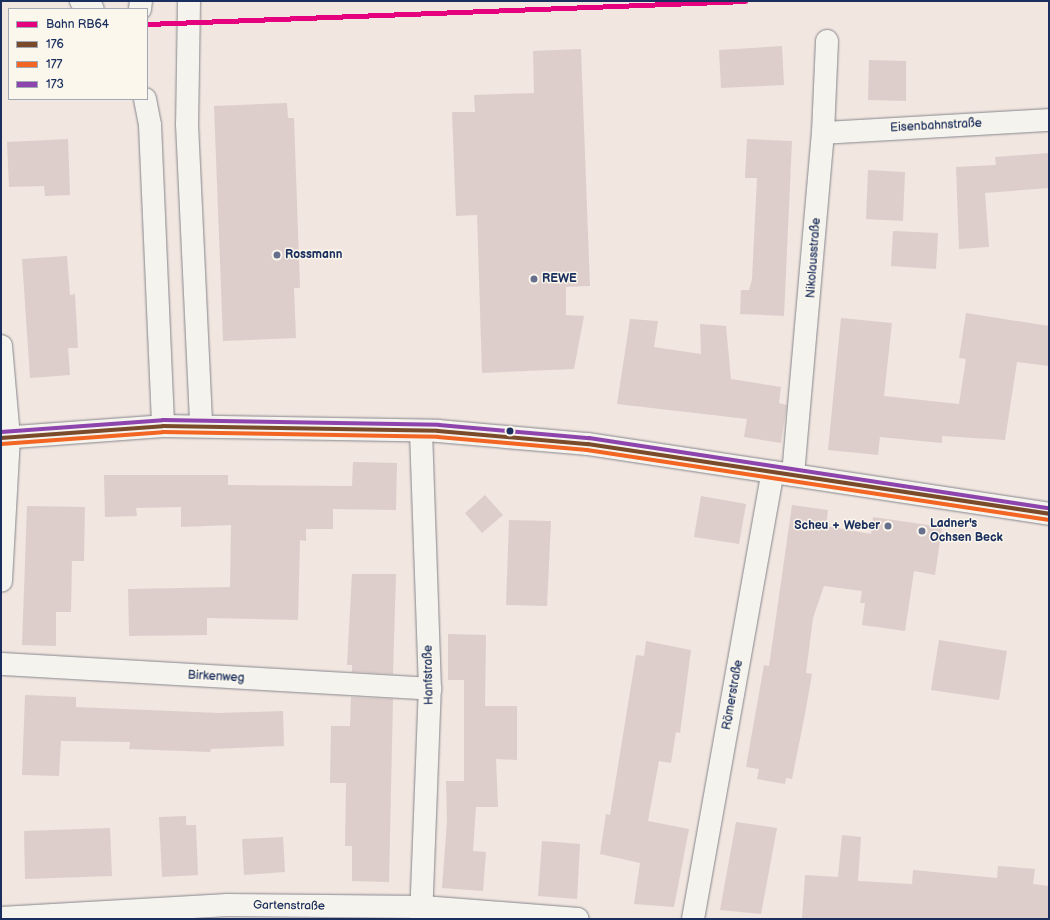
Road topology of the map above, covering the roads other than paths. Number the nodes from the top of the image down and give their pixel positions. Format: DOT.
graph roads {
  1 [pos="81,1"];
  2 [pos="189,1"];
  3 [pos="92,8"];
  4 [pos="827,41"];
  5 [pos="145,100"];
  6 [pos="1049,120"];
  7 [pos="823,133"];
  8 [pos="1,346"];
  9 [pos="163,426"];
  10 [pos="201,426"];
  11 [pos="421,431"];
  12 [pos="5,438"];
  13 [pos="783,473"];
  14 [pos="1049,514"];
  15 [pos="1,581"];
  16 [pos="1,664"];
  17 [pos="430,689"];
  18 [pos="422,913"];
  19 [pos="1,918"];
  20 [pos="578,919"];
  21 [pos="693,919"];
  1 -- 3 [label="street"];
  2 -- 10 [label="street"];
  4 -- 7 [label="street, Nikolausstraße"];
  5 -- 9 [label="street"];
  6 -- 7 [label="street, Eisenbahnstraße"];
  7 -- 13 [label="street, Nikolausstraße"];
  8 -- 12 [label="street"];
  9 -- 10 [label="street"];
  9 -- 12 [label="street"];
  10 -- 11 [label="street"];
  11 -- 13 [label="street"];
  11 -- 17 [label="street, Hanfstraße"];
  12 -- 15 [label="street"];
  13 -- 14 [label="street"];
  13 -- 21 [label="street, Römerstraße"];
  16 -- 17 [label="street, Birkenweg"];
  17 -- 18 [label="street, Hanfstraße"];
  18 -- 19 [label="street, Gartenstraße"];
  18 -- 20 [label="street, Gartenstraße"];
}
